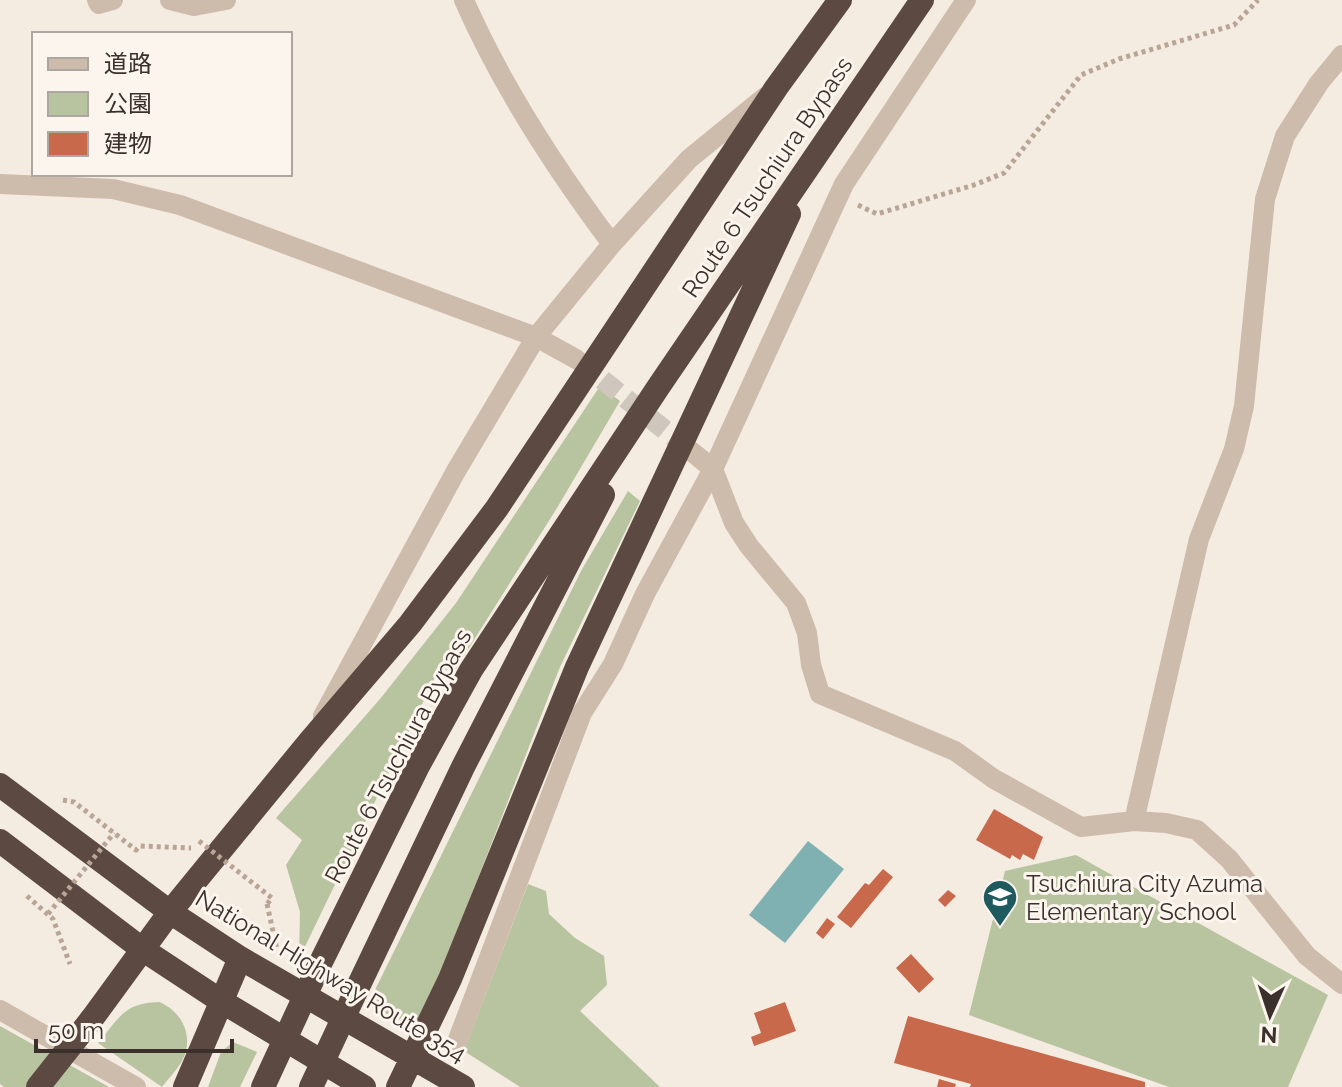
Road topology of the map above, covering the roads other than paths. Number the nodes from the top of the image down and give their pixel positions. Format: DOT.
graph roads {
  1 [pos="97,0"];
  2 [pos="113,0"];
  3 [pos="170,0"];
  4 [pos="226,0"];
  5 [pos="464,0"];
  6 [pos="840,0"];
  7 [pos="922,0"];
  8 [pos="966,0"];
  9 [pos="1342,55"];
  10 [pos="776,88"];
  11 [pos="814,157"];
  12 [pos="0,184"];
  13 [pos="612,244"];
  14 [pos="536,337"];
  15 [pos="576,359"];
  16 [pos="659,386"];
  17 [pos="691,451"];
  18 [pos="713,469"];
  19 [pos="310,741"];
  20 [pos="0,785"];
  21 [pos="1134,821"];
  22 [pos="0,841"];
  23 [pos="170,912"];
  24 [pos="142,949"];
  25 [pos="240,958"];
  26 [pos="1342,984"];
  27 [pos="221,1001"];
  28 [pos="0,1010"];
  29 [pos="457,1042"];
  30 [pos="412,1059"];
  31 [pos="187,1082"];
  32 [pos="38,1087"];
  33 [pos="136,1087"];
  34 [pos="263,1087"];
  35 [pos="311,1087"];
  36 [pos="364,1087"];
  37 [pos="398,1087"];
  38 [pos="463,1087"];
  1 -- 2 [label="street"];
  3 -- 4 [label="street"];
  5 -- 13 [label="street"];
  6 -- 10 [label="highway"];
  7 -- 11 [label="highway, Route 6 Tsuchiura Bypass"];
  8 -- 18 [label="street"];
  9 -- 21 [label="street"];
  10 -- 13 [label="street"];
  10 -- 19 [label="highway"];
  11 -- 16 [label="highway, Route 6 Tsuchiura Bypass"];
  11 -- 30 [label="highway"];
  12 -- 14 [label="street"];
  13 -- 14 [label="street"];
  14 -- 15 [label="street"];
  14 -- 19 [label="street"];
  16 -- 34 [label="highway, Route 6 Tsuchiura Bypass, bridge"];
  16 -- 35 [label="highway, Route 6 Tsuchiura Bypass, bridge"];
  17 -- 18 [label="street"];
  18 -- 21 [label="street"];
  18 -- 29 [label="street"];
  19 -- 23 [label="highway"];
  20 -- 23 [label="highway, National Highway Route 354"];
  21 -- 26 [label="street"];
  22 -- 24 [label="highway"];
  23 -- 24 [label="highway"];
  23 -- 25 [label="highway, National Highway Route 354"];
  24 -- 27 [label="highway"];
  24 -- 32 [label="highway, bridge"];
  25 -- 27 [label="highway"];
  25 -- 30 [label="highway, National Highway Route 354"];
  27 -- 31 [label="highway"];
  27 -- 36 [label="highway"];
  28 -- 33 [label="street"];
  30 -- 37 [label="highway"];
  30 -- 38 [label="highway, National Highway Route 354"];
}
